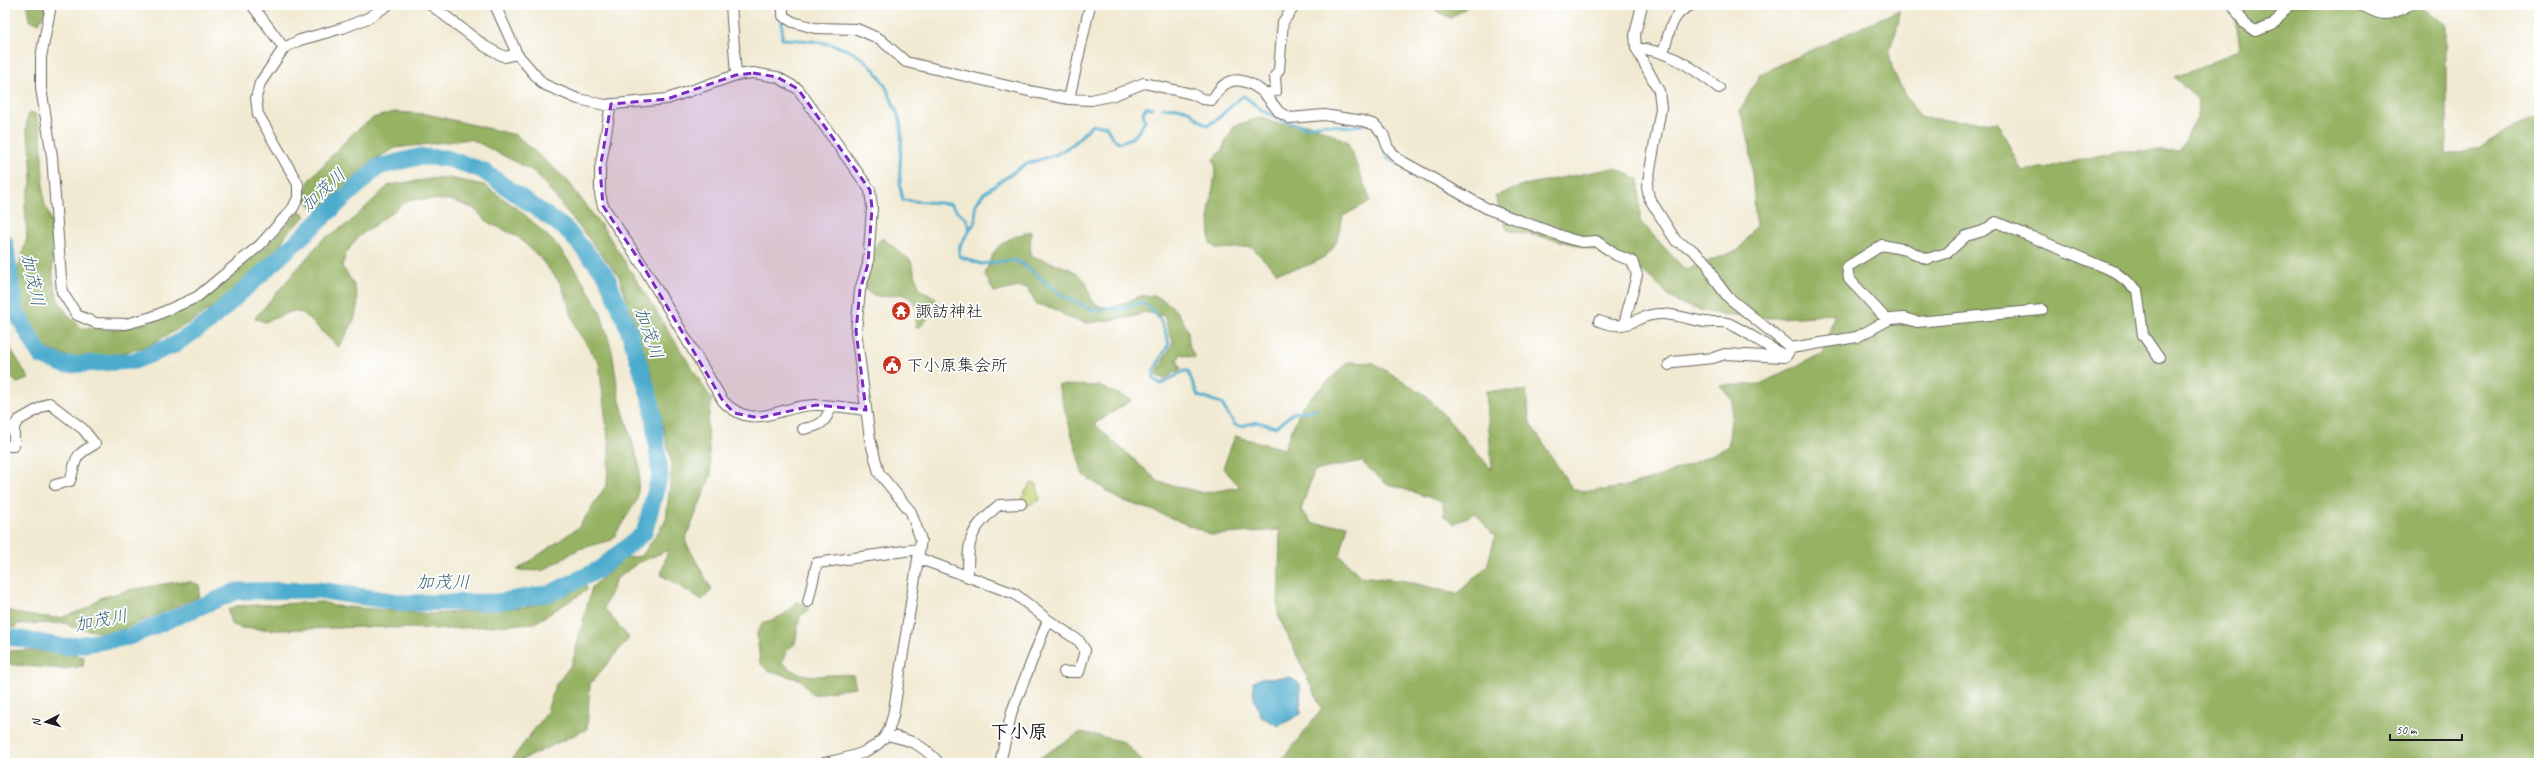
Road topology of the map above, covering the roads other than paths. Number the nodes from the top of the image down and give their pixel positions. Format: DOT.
graph roads {
  1 [pos="51,5"];
  2 [pos="252,5"];
  3 [pos="388,5"];
  4 [pos="431,5"];
  5 [pos="495,5"];
  6 [pos="731,5"];
  7 [pos="783,5"];
  8 [pos="1090,5"];
  9 [pos="1295,5"];
  10 [pos="1642,5"];
  11 [pos="1692,5"];
  12 [pos="2232,5"];
  13 [pos="2289,5"];
  14 [pos="2361,5"];
  15 [pos="2409,5"];
  16 [pos="284,48"];
  17 [pos="1636,48"];
  18 [pos="1662,53"];
  19 [pos="517,54"];
  20 [pos="736,75"];
  21 [pos="1719,88"];
  22 [pos="1265,94"];
  23 [pos="1069,99"];
  24 [pos="611,104"];
  25 [pos="2042,310"];
  26 [pos="1887,320"];
  27 [pos="1599,321"];
  28 [pos="1624,324"];
  29 [pos="1789,352"];
  30 [pos="2160,358"];
  31 [pos="1669,365"];
  32 [pos="831,406"];
  33 [pos="866,410"];
  34 [pos="803,429"];
  35 [pos="5,446"];
  36 [pos="55,485"];
  37 [pos="1021,504"];
  38 [pos="919,554"];
  39 [pos="968,577"];
  40 [pos="808,602"];
  41 [pos="1048,620"];
  42 [pos="1064,672"];
  43 [pos="887,735"];
  44 [pos="824,763"];
  45 [pos="939,763"];
  46 [pos="1000,763"];
  1 -- 16 [label="street"];
  2 -- 16 [label="street"];
  3 -- 16 [label="street"];
  4 -- 19 [label="street"];
  5 -- 19 [label="street"];
  6 -- 20 [label="street"];
  7 -- 23 [label="street"];
  8 -- 23 [label="street"];
  9 -- 22 [label="street"];
  10 -- 17 [label="street"];
  11 -- 18 [label="street"];
  12 -- 13 [label="street"];
  14 -- 15 [label="street"];
  17 -- 18 [label="street"];
  17 -- 29 [label="street"];
  18 -- 21 [label="street"];
  19 -- 24 [label="street"];
  20 -- 24 [label="street"];
  20 -- 33 [label="street"];
  22 -- 23 [label="street"];
  22 -- 28 [label="street"];
  24 -- 32 [label="street"];
  25 -- 26 [label="street"];
  26 -- 29 [label="street"];
  26 -- 30 [label="street"];
  27 -- 28 [label="street"];
  28 -- 29 [label="street"];
  29 -- 31 [label="street"];
  32 -- 33 [label="street"];
  32 -- 34 [label="street"];
  33 -- 38 [label="street"];
  35 -- 36 [label="street"];
  37 -- 39 [label="street"];
  38 -- 39 [label="street"];
  38 -- 40 [label="street"];
  38 -- 43 [label="street"];
  39 -- 41 [label="street"];
  41 -- 42 [label="street"];
  41 -- 46 [label="street"];
  43 -- 44 [label="street"];
  43 -- 45 [label="street"];
}
